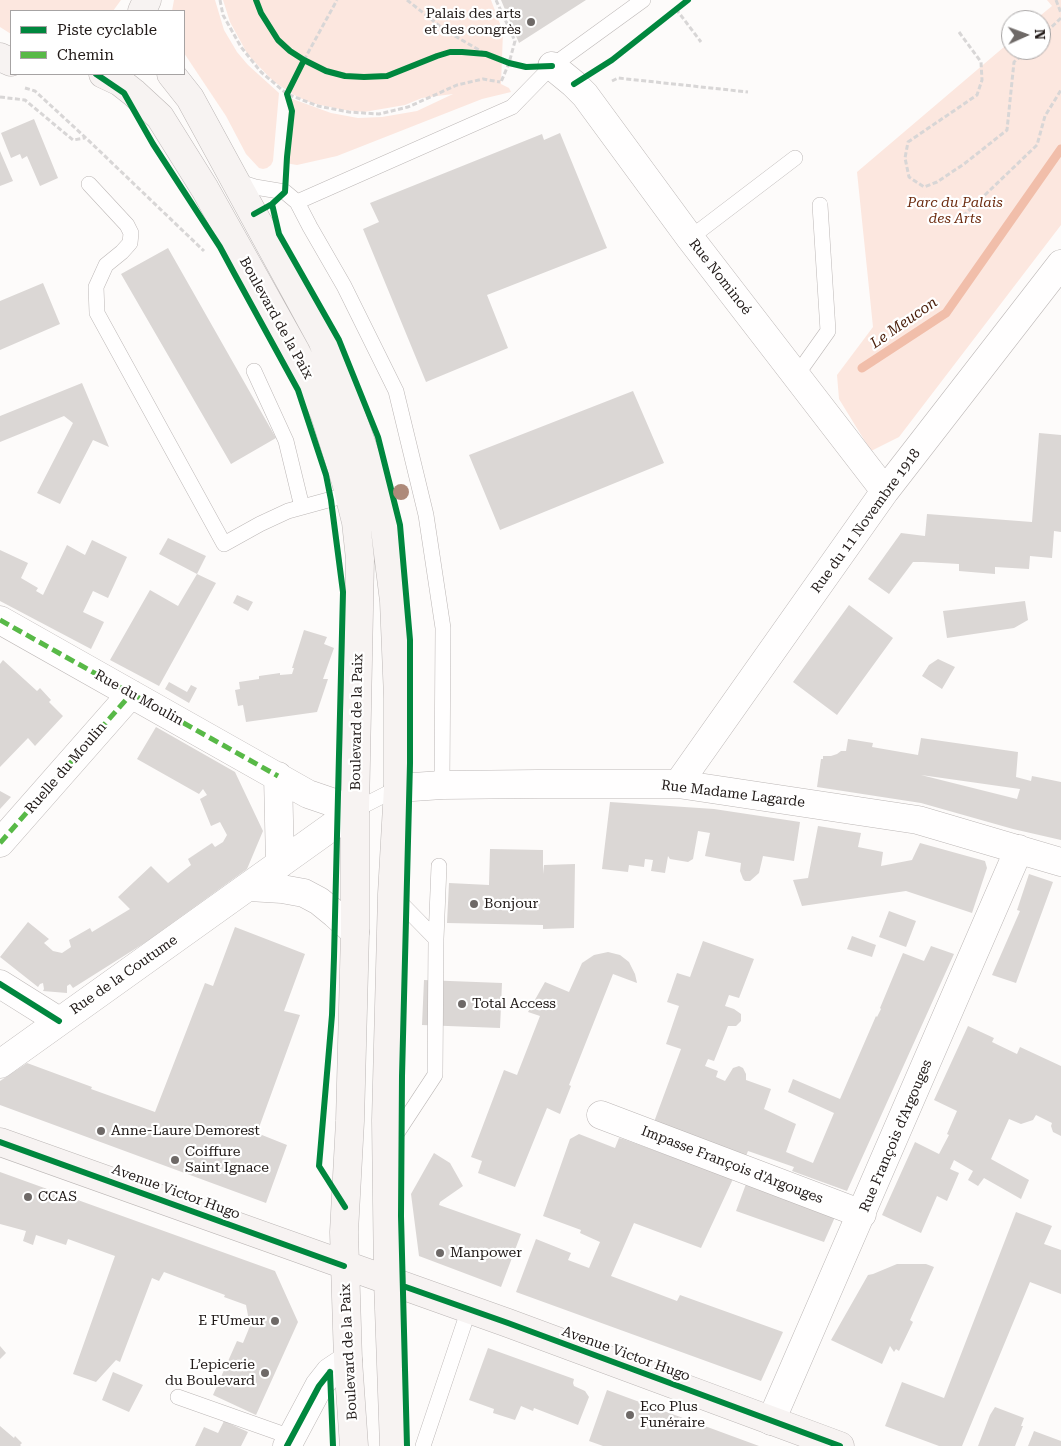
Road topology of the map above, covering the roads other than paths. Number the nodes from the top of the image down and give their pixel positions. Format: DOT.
graph roads {
  1 [pos="643,0"];
  2 [pos="0,57"];
  3 [pos="552,66"];
  4 [pos="10,69"];
  5 [pos="105,75"];
  6 [pos="172,75"];
  7 [pos="794,158"];
  8 [pos="235,181"];
  9 [pos="89,184"];
  10 [pos="297,202"];
  11 [pos="820,205"];
  12 [pos="690,238"];
  13 [pos="1061,264"];
  14 [pos="254,371"];
  15 [pos="796,376"];
  16 [pos="885,491"];
  17 [pos="350,494"];
  18 [pos="302,507"];
  19 [pos="0,620"];
  20 [pos="131,694"];
  21 [pos="278,776"];
  22 [pos="678,784"];
  23 [pos="442,785"];
  24 [pos="398,788"];
  25 [pos="355,810"];
  26 [pos="0,843"];
  27 [pos="1019,849"];
  28 [pos="1061,862"];
  29 [pos="280,864"];
  30 [pos="440,866"];
  31 [pos="249,887"];
  32 [pos="392,894"];
  33 [pos="355,932"];
  34 [pos="436,940"];
  35 [pos="0,984"];
  36 [pos="59,1021"];
  37 [pos="0,1064"];
  38 [pos="601,1115"];
  39 [pos="0,1142"];
  40 [pos="387,1149"];
  41 [pos="862,1214"];
  42 [pos="344,1266"];
  43 [pos="388,1281"];
  44 [pos="469,1309"];
  45 [pos="348,1360"];
  46 [pos="178,1397"];
  47 [pos="772,1421"];
  48 [pos="289,1442"];
  49 [pos="354,1446"];
  50 [pos="394,1446"];
  51 [pos="423,1446"];
  52 [pos="840,1446"];
  1 -- 3 [label="lane"];
  2 -- 4 [label="main road"];
  3 -- 10 [label="lane"];
  3 -- 12 [label="street, Rue Nominoé"];
  5 -- 17 [label="main road, Boulevard de la Paix"];
  6 -- 8 [label="main road, Boulevard de la Paix"];
  7 -- 12 [label="lane"];
  8 -- 10 [label="lane"];
  8 -- 24 [label="main road, Boulevard de la Paix"];
  9 -- 18 [label="lane"];
  10 -- 23 [label="lane"];
  11 -- 15 [label="lane"];
  12 -- 15 [label="street, Rue Nominoé"];
  13 -- 16 [label="street, Rue du 11 Novembre 1918"];
  14 -- 18 [label="lane"];
  15 -- 16 [label="street, Rue Nominoé"];
  16 -- 22 [label="street, Rue du 11 Novembre 1918"];
  17 -- 18 [label="lane"];
  17 -- 25 [label="main road, Boulevard de la Paix"];
  19 -- 20 [label="street, Rue du Moulin"];
  20 -- 21 [label="street, Rue du Moulin"];
  20 -- 26 [label="street, Ruelle du Moulin"];
  21 -- 25 [label="street, Rue du Moulin"];
  21 -- 29 [label="street"];
  22 -- 23 [label="street, Rue Madame Lagarde"];
  22 -- 27 [label="street, Rue Madame Lagarde"];
  23 -- 24 [label="street, Rue Madame Lagarde"];
  24 -- 25 [label="lane"];
  24 -- 32 [label="main road, Boulevard de la Paix"];
  25 -- 29 [label="street, Rue de la Coutume"];
  25 -- 33 [label="main road, Boulevard de la Paix"];
  27 -- 28 [label="street, Rue Madame Lagarde"];
  27 -- 41 [label="street, Rue François d'Argouges"];
  29 -- 31 [label="street, Rue de la Coutume"];
  30 -- 34 [label="lane"];
  31 -- 33 [label="street"];
  31 -- 36 [label="street, Rue de la Coutume"];
  32 -- 34 [label="lane"];
  32 -- 40 [label="main road, Boulevard de la Paix"];
  33 -- 42 [label="main road, Boulevard de la Paix"];
  34 -- 40 [label="lane"];
  35 -- 36 [label="street"];
  36 -- 37 [label="street, Rue de la Coutume"];
  38 -- 41 [label="street, Impasse François d'Argouges"];
  39 -- 42 [label="main road, Avenue Victor Hugo"];
  40 -- 43 [label="main road, Boulevard de la Paix"];
  41 -- 47 [label="street, Rue François d'Argouges"];
  42 -- 43 [label="main road, Avenue Victor Hugo"];
  42 -- 45 [label="main road, Boulevard de la Paix"];
  43 -- 44 [label="main road, Avenue Victor Hugo"];
  43 -- 50 [label="main road, Boulevard de la Paix"];
  44 -- 47 [label="main road, Avenue Victor Hugo"];
  44 -- 51 [label="lane"];
  45 -- 48 [label="street"];
  45 -- 49 [label="main road, Boulevard de la Paix"];
  46 -- 48 [label="lane"];
  47 -- 52 [label="main road, Avenue Victor Hugo"];
}
